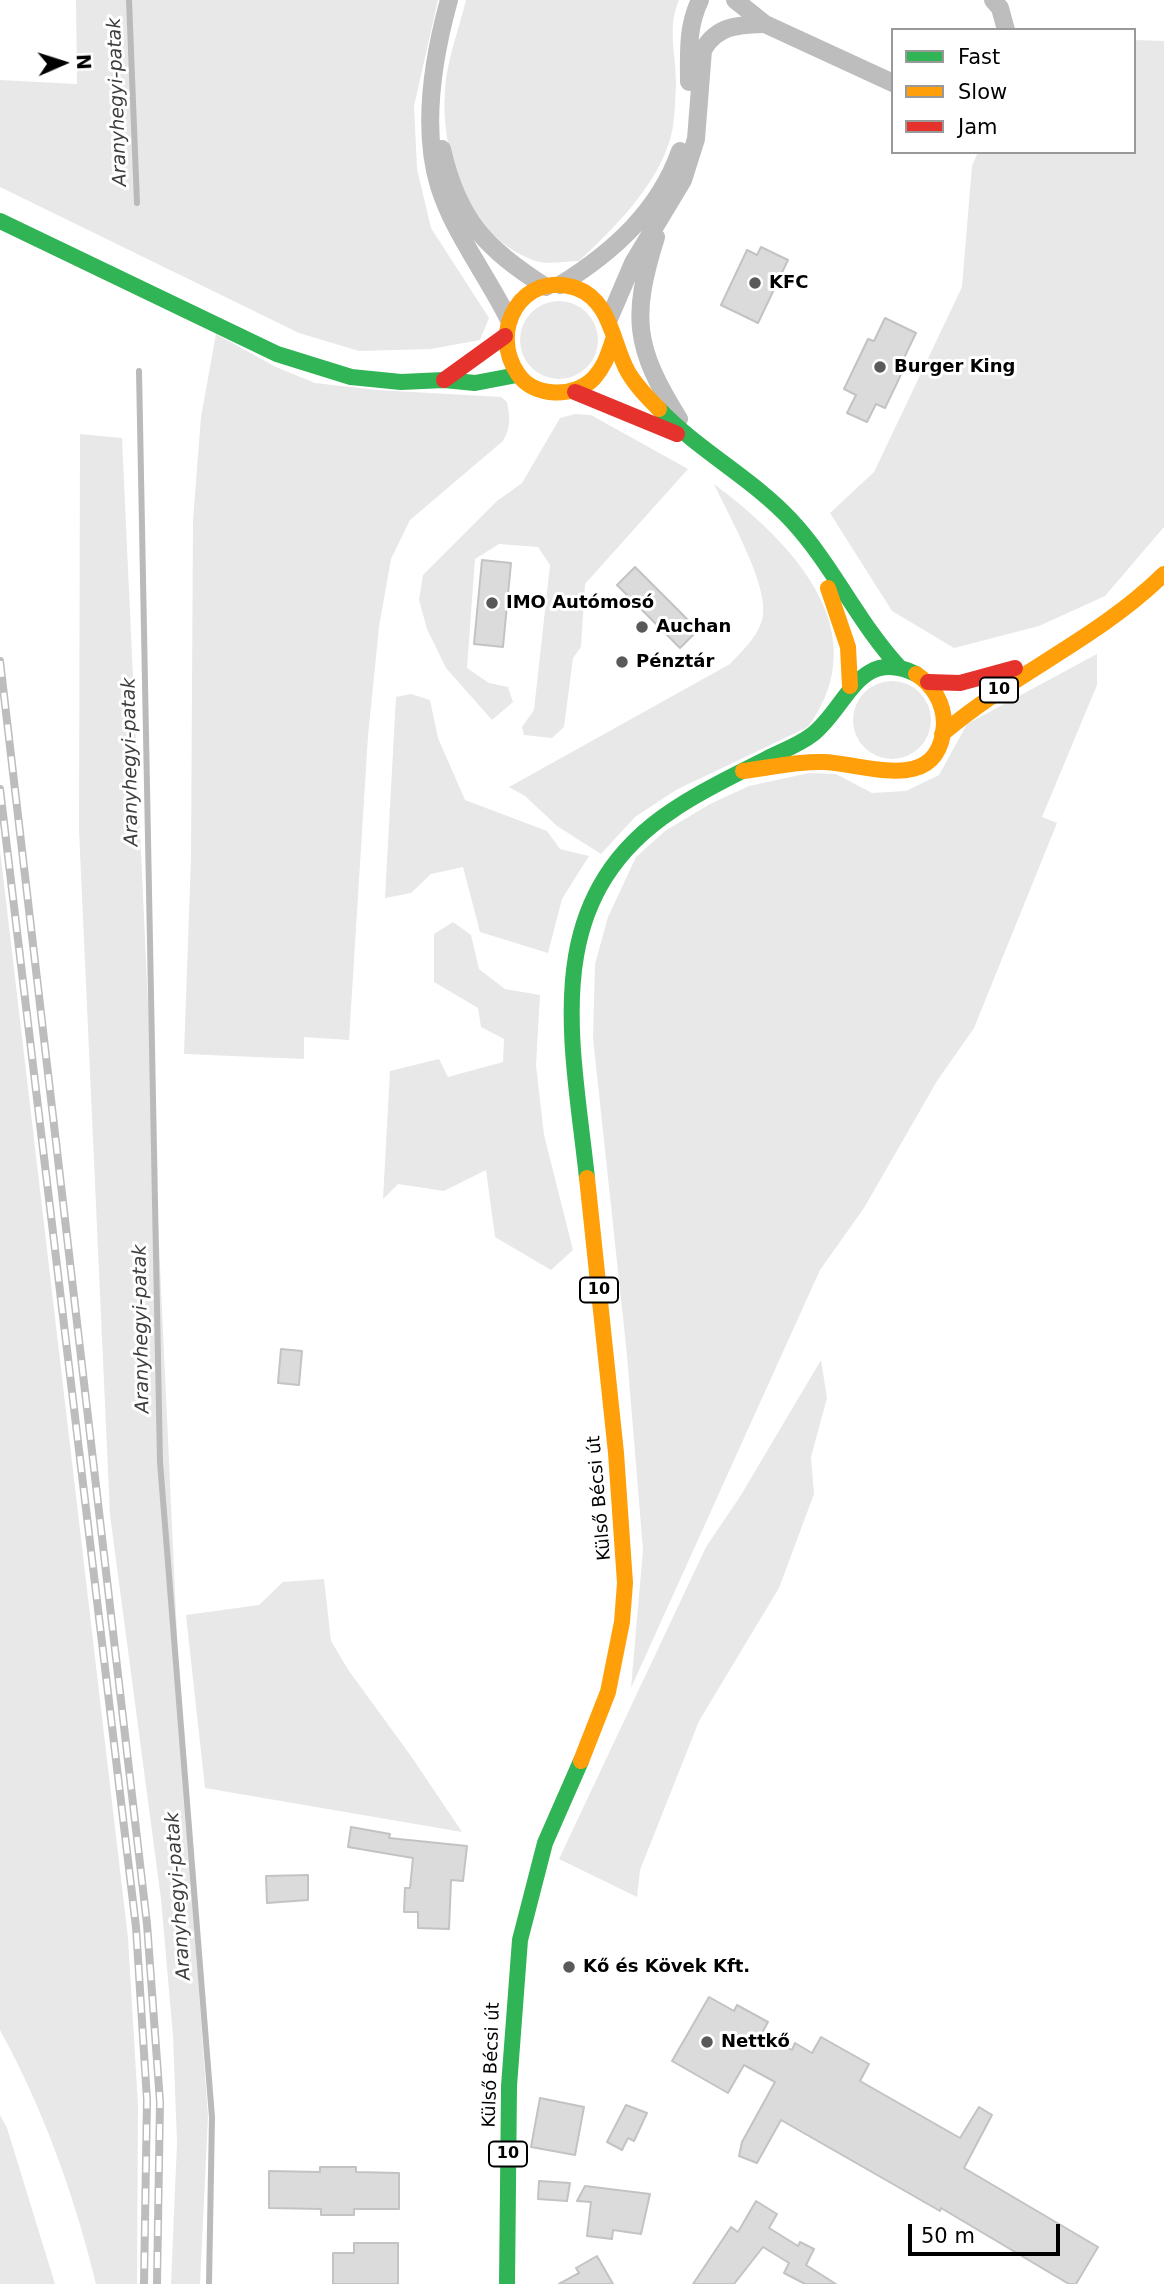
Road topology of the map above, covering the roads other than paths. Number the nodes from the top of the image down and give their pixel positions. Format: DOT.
graph roads {
  1 [pos="449,0"];
  2 [pos="700,0"];
  3 [pos="735,0"];
  4 [pos="993,0"];
  5 [pos="765,24"];
  6 [pos="1005,28"];
  7 [pos="891,82"];
  8 [pos="432,116"];
  9 [pos="663,214"];
  10 [pos="0,221"];
  11 [pos="553,286"];
  12 [pos="609,319"];
  13 [pos="507,328"];
  14 [pos="612,340"];
  15 [pos="517,375"];
  16 [pos="444,380"];
  17 [pos="575,392"];
  18 [pos="693,442"];
  19 [pos="817,554"];
  20 [pos="1164,574"];
  21 [pos="1061,653"];
  22 [pos="900,668"];
  23 [pos="928,682"];
  24 [pos="850,686"];
  25 [pos="839,708"];
  26 [pos="943,733"];
  27 [pos="840,734"];
  28 [pos="847,750"];
  29 [pos="867,768"];
  30 [pos="743,771"];
  31 [pos="507,2284"];
  1 -- 8 [label="street"];
  2 -- 11 [label="street"];
  3 -- 5 [label="street"];
  4 -- 6 [label="street"];
  5 -- 7 [label="street"];
  5 -- 9 [label="street"];
  8 -- 11 [label="street"];
  8 -- 13 [label="street"];
  9 -- 12 [label="street"];
  9 -- 18 [label="street"];
  10 -- 16 [label="main road"];
  11 -- 12 [label="main road"];
  11 -- 13 [label="main road"];
  12 -- 14 [label="main road"];
  13 -- 15 [label="main road"];
  13 -- 16 [label="main road"];
  14 -- 17 [label="main road"];
  14 -- 18 [label="main road"];
  15 -- 16 [label="main road"];
  15 -- 17 [label="main road"];
  17 -- 18 [label="main road"];
  18 -- 19 [label="main road"];
  19 -- 22 [label="main road"];
  19 -- 24 [label="main road"];
  20 -- 21 [label="main road, 10"];
  21 -- 23 [label="main road, 10"];
  21 -- 26 [label="main road, 10"];
  22 -- 23 [label="main road, 10"];
  22 -- 24 [label="main road"];
  23 -- 26 [label="main road"];
  24 -- 25 [label="main road, 10"];
  25 -- 27 [label="main road, 10"];
  25 -- 30 [label="main road, 10"];
  26 -- 29 [label="main road, 10"];
  28 -- 29 [label="main road"];
  29 -- 30 [label="main road, 10"];
  30 -- 31 [label="main road, Külső Bécsi út / 10"];
}
